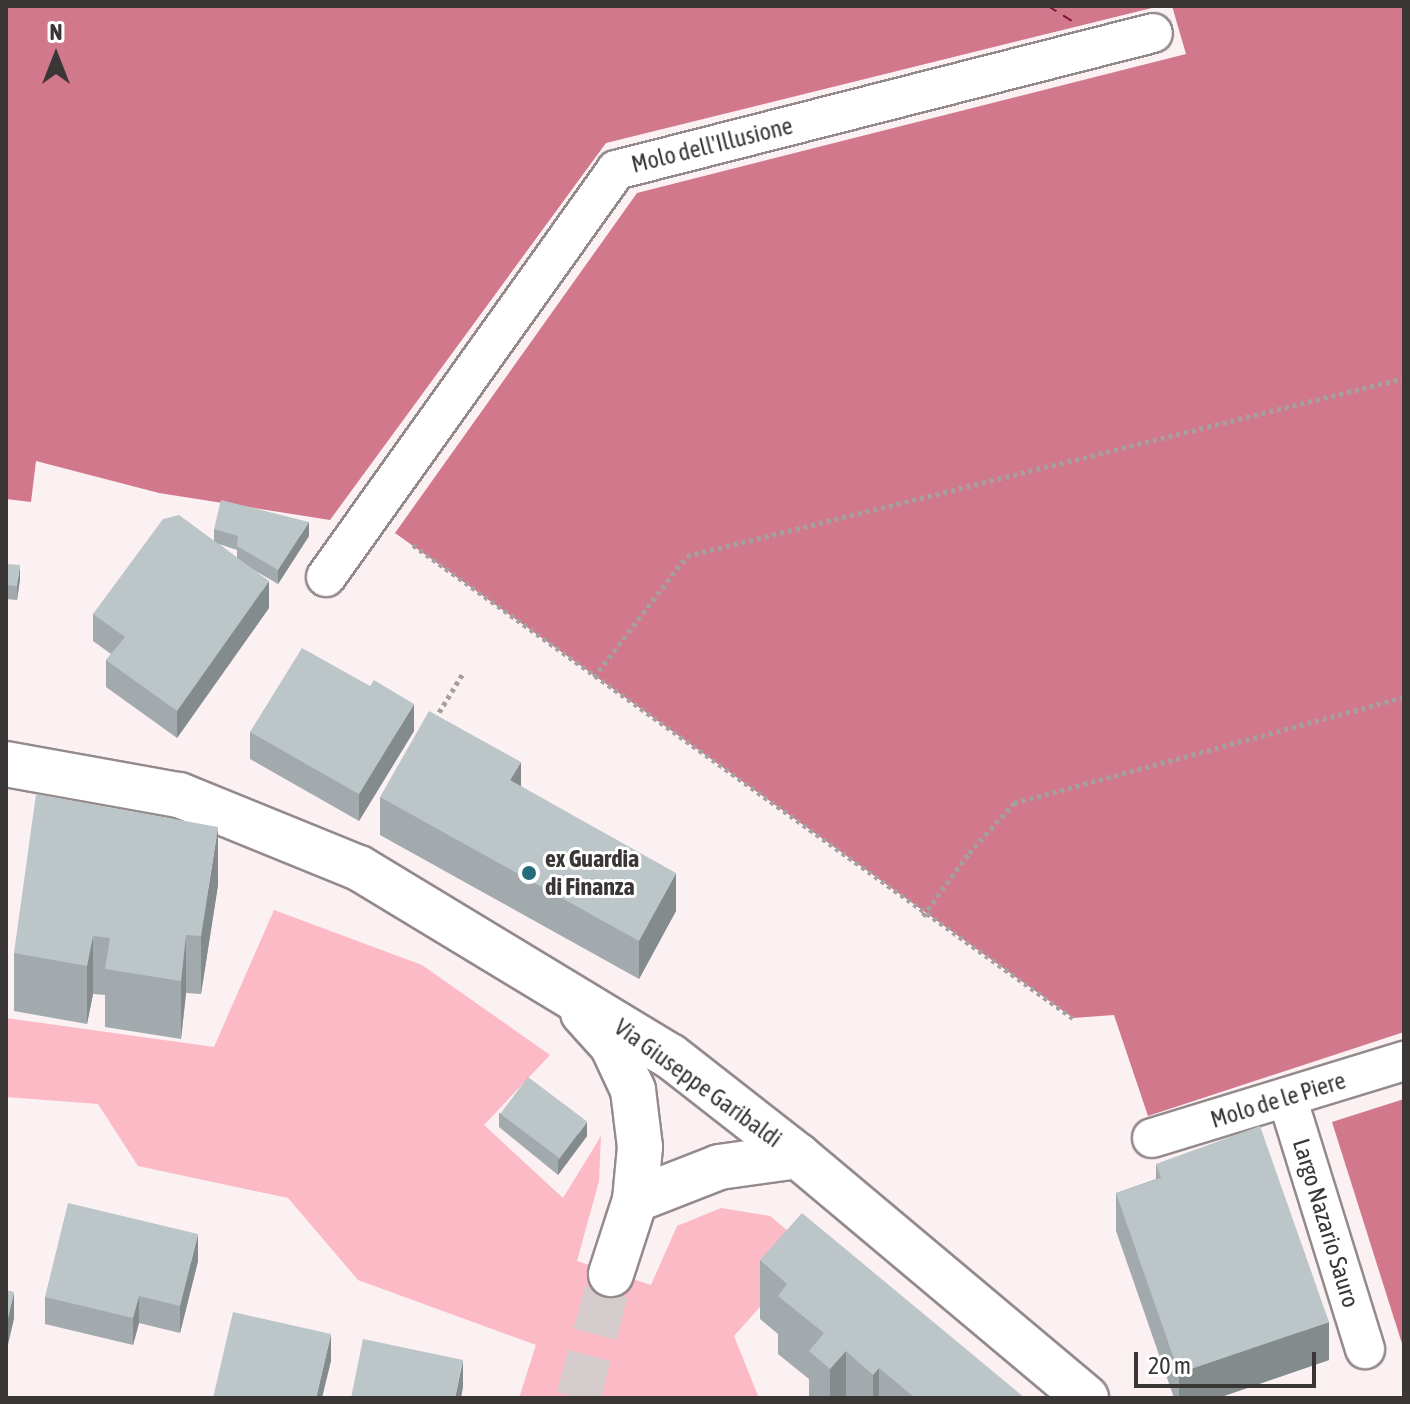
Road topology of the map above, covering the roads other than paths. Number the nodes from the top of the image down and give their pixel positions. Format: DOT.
graph roads {
  1 [pos="1153,33"];
  2 [pos="326,577"];
  3 [pos="6,764"];
  4 [pos="567,997"];
  5 [pos="1404,1061"];
  6 [pos="1287,1097"];
  7 [pos="1152,1138"];
  8 [pos="798,1156"];
  9 [pos="635,1200"];
  10 [pos="611,1274"];
  11 [pos="1365,1349"];
  12 [pos="1086,1398"];
  1 -- 2 [label="street, Molo dell'Illusione"];
  3 -- 4 [label="main road, Via Giuseppe Garibaldi"];
  4 -- 8 [label="main road, Via Giuseppe Garibaldi"];
  4 -- 9 [label="main road"];
  5 -- 6 [label="street, Molo de le Piere"];
  6 -- 7 [label="street, Molo de le Piere"];
  6 -- 11 [label="street, Largo Nazario Sauro"];
  8 -- 9 [label="main road"];
  8 -- 12 [label="main road, Via Giuseppe Garibaldi"];
  9 -- 10 [label="main road"];
}
